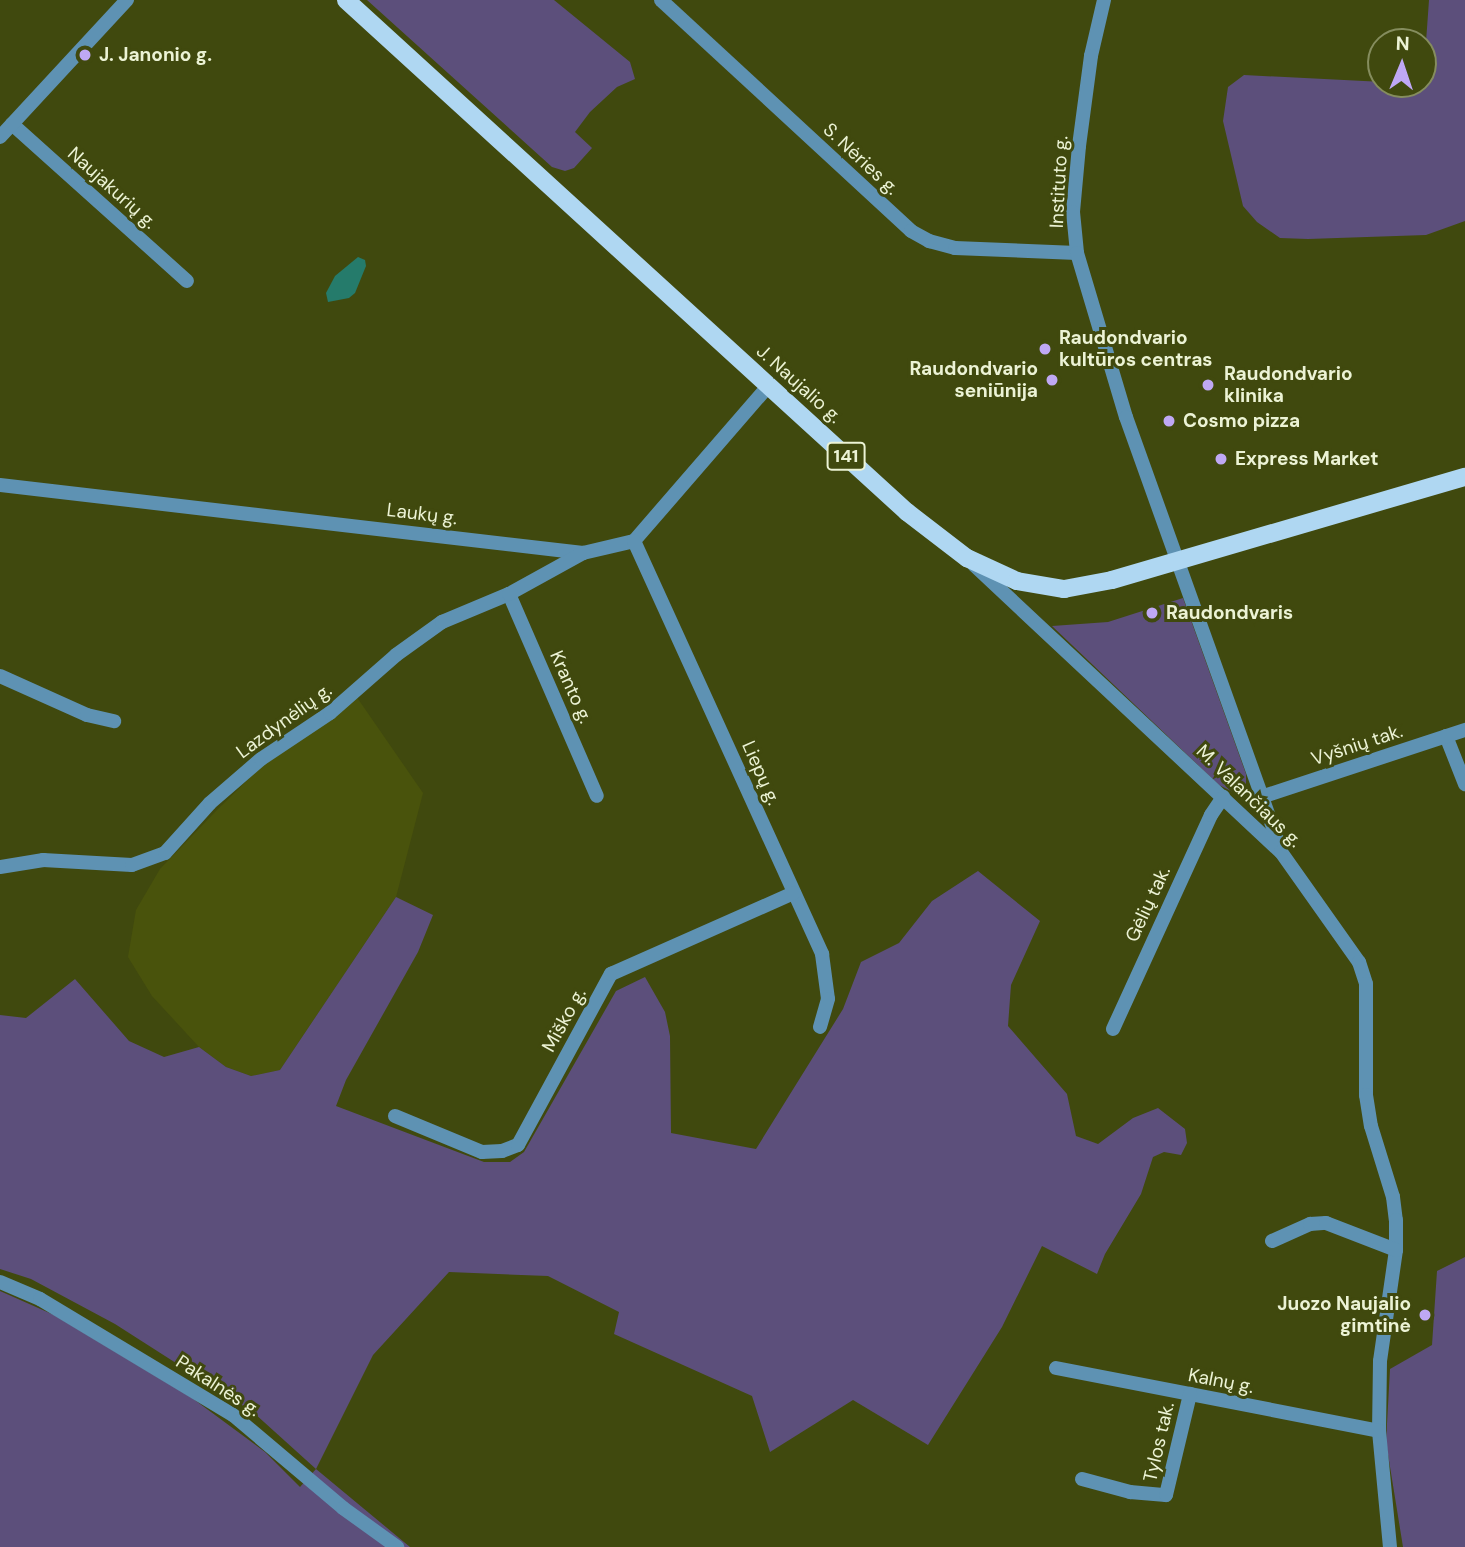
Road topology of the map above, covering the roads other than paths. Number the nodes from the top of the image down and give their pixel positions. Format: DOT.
graph roads {
  1 [pos="127,0"];
  2 [pos="346,0"];
  3 [pos="661,0"];
  4 [pos="1104,0"];
  5 [pos="5,128"];
  6 [pos="1077,253"];
  7 [pos="187,281"];
  8 [pos="769,385"];
  9 [pos="1465,477"];
  10 [pos="0,485"];
  11 [pos="634,541"];
  12 [pos="583,553"];
  13 [pos="967,558"];
  14 [pos="1177,563"];
  15 [pos="509,594"];
  16 [pos="0,676"];
  17 [pos="114,721"];
  18 [pos="1465,730"];
  19 [pos="1446,736"];
  20 [pos="1465,784"];
  21 [pos="597,796"];
  22 [pos="1223,797"];
  23 [pos="1261,797"];
  24 [pos="1281,852"];
  25 [pos="0,867"];
  26 [pos="794,892"];
  27 [pos="820,1027"];
  28 [pos="1113,1029"];
  29 [pos="395,1116"];
  30 [pos="1272,1241"];
  31 [pos="1395,1250"];
  32 [pos="0,1282"];
  33 [pos="1056,1368"];
  34 [pos="1190,1394"];
  35 [pos="1378,1431"];
  36 [pos="1082,1479"];
  37 [pos="397,1547"];
  38 [pos="1388,1547"];
  1 -- 5 [label="street"];
  2 -- 8 [label="main road, J. Naujalio g. / 141"];
  3 -- 6 [label="street, S. Nėries g."];
  4 -- 6 [label="street, Instituto g."];
  5 -- 7 [label="street, Naujakurių g."];
  6 -- 14 [label="street, Instituto g."];
  8 -- 11 [label="street"];
  8 -- 13 [label="main road, J. Naujalio g. / 141"];
  9 -- 14 [label="main road, J. Naujalio g. / 141"];
  10 -- 12 [label="street, Laukų g."];
  11 -- 12 [label="street, Laukų g."];
  11 -- 26 [label="street, Liepų g."];
  12 -- 15 [label="street, Lazdynėlių g."];
  13 -- 14 [label="main road, J. Naujalio g. / 141"];
  13 -- 22 [label="street, M. Valančiaus g."];
  14 -- 23 [label="street, Instituto g."];
  15 -- 21 [label="street, Kranto g."];
  15 -- 25 [label="street, Lazdynėlių g."];
  16 -- 17 [label="street"];
  18 -- 19 [label="street, Vyšnių tak."];
  19 -- 20 [label="street"];
  19 -- 23 [label="street, Vyšnių tak."];
  22 -- 24 [label="street, M. Valančiaus g."];
  22 -- 28 [label="street, Gėlių tak."];
  23 -- 24 [label="street, Instituto g."];
  24 -- 31 [label="street, M. Valančiaus g."];
  26 -- 27 [label="street, Liepų g."];
  26 -- 29 [label="street, Miško g."];
  30 -- 31 [label="street"];
  31 -- 35 [label="street, M. Valančiaus g."];
  32 -- 37 [label="street, Pakalnės g."];
  33 -- 34 [label="street, Kalnų g."];
  34 -- 35 [label="street, Kalnų g."];
  34 -- 36 [label="street, Tylos tak."];
  35 -- 38 [label="street, M. Valančiaus g."];
}
